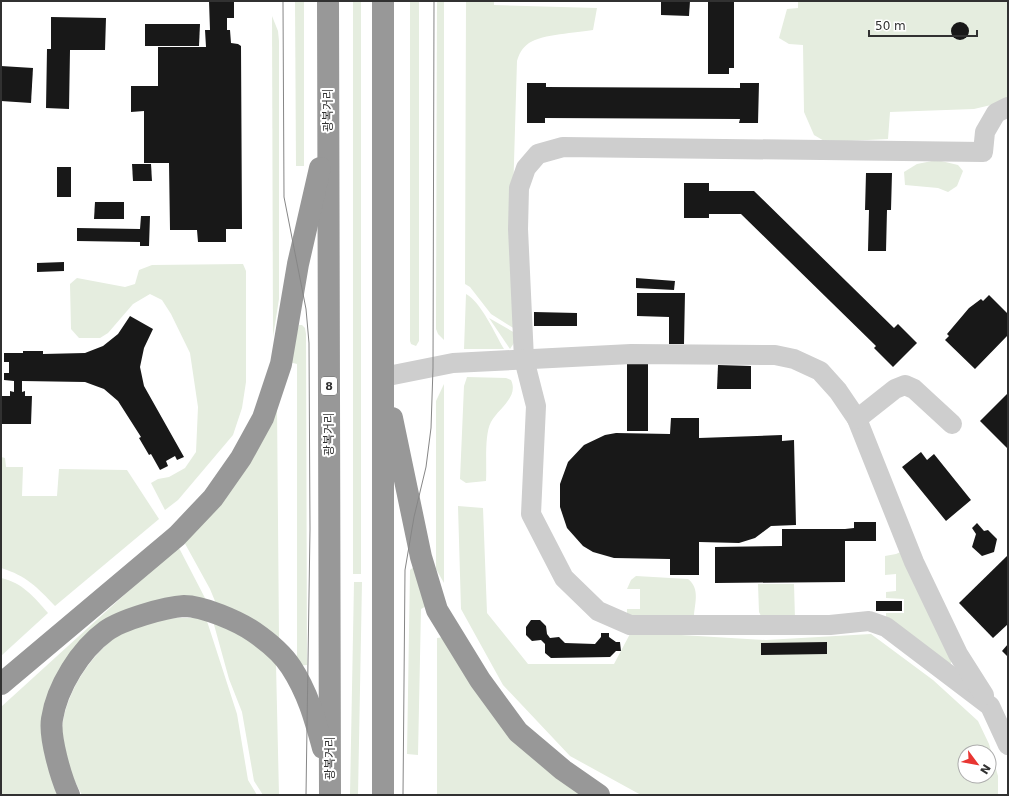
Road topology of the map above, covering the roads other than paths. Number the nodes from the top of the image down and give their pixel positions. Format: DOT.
graph roads {
  1 [pos="328,1"];
  2 [pos="383,1"];
  3 [pos="1008,107"];
  4 [pos="328,132"];
  5 [pos="524,359"];
  6 [pos="383,377"];
  7 [pos="857,419"];
  8 [pos="952,424"];
  9 [pos="1,684"];
  10 [pos="990,706"];
  11 [pos="1008,745"];
  12 [pos="330,772"];
  13 [pos="69,795"];
  14 [pos="330,795"];
  15 [pos="383,795"];
  16 [pos="599,795"];
  1 -- 4 [label="highway, 광복거리 / 8"];
  2 -- 6 [label="highway"];
  3 -- 5 [label="street"];
  4 -- 9 [label="highway"];
  4 -- 12 [label="highway, 광복거리 / 8"];
  5 -- 6 [label="street"];
  5 -- 7 [label="street"];
  5 -- 10 [label="street"];
  6 -- 15 [label="highway"];
  6 -- 16 [label="highway"];
  7 -- 8 [label="street"];
  7 -- 10 [label="street"];
  10 -- 11 [label="street"];
  12 -- 13 [label="highway"];
  12 -- 14 [label="highway, 광복거리 / 8"];
}
